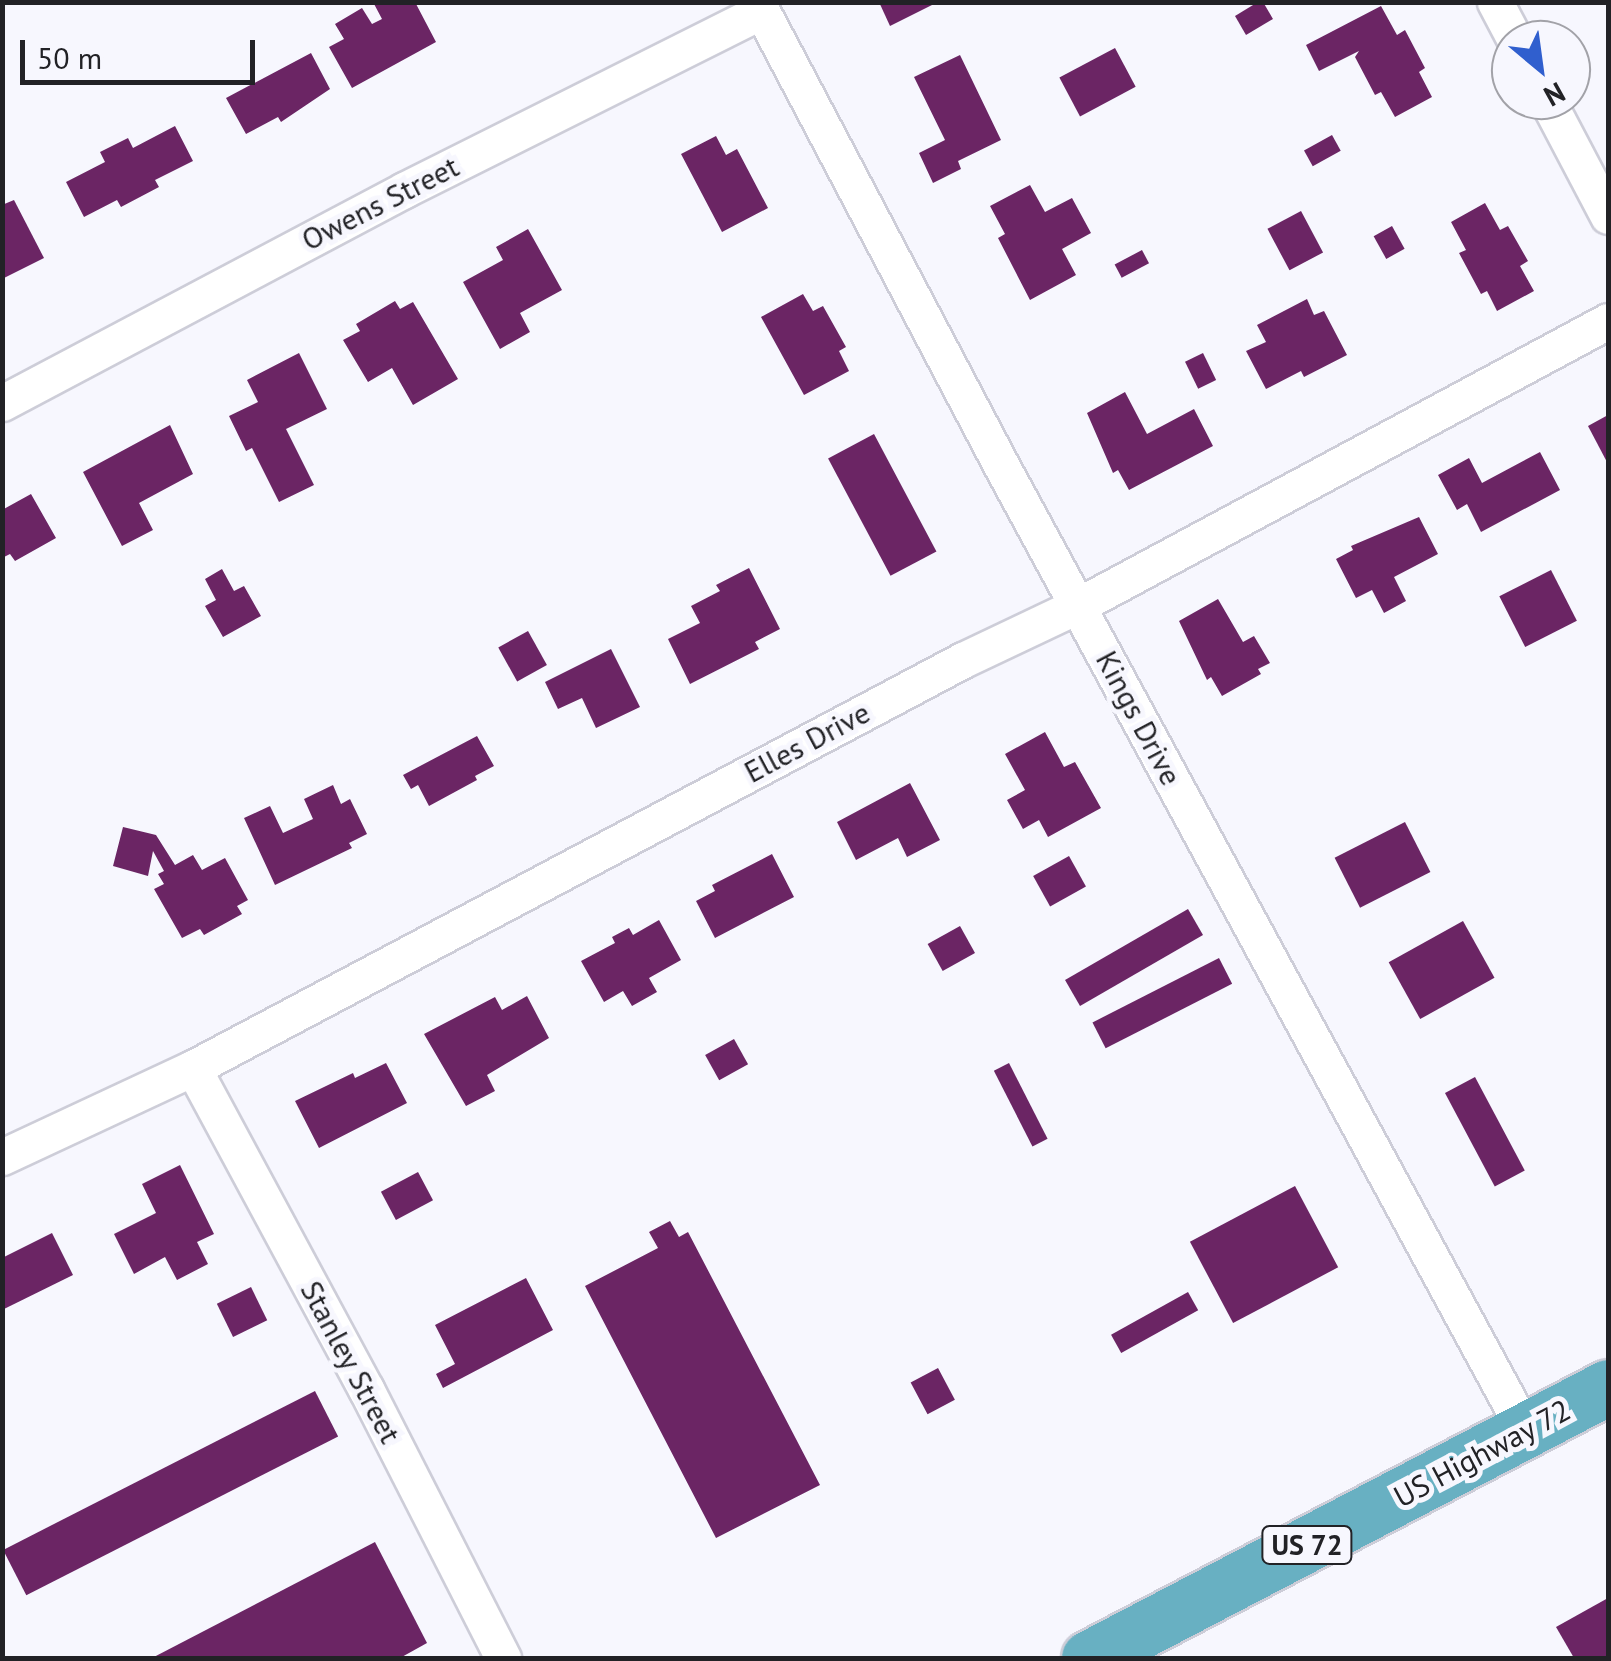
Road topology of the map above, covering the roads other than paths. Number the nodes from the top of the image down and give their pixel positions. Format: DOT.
graph roads {
  1 [pos="759,7"];
  2 [pos="1557,120"];
  3 [pos="1608,216"];
  4 [pos="1608,321"];
  5 [pos="2,402"];
  6 [pos="1079,605"];
  7 [pos="192,1068"];
  8 [pos="2,1157"];
  9 [pos="1608,1387"];
  10 [pos="1524,1431"];
  11 [pos="504,1658"];
  12 [pos="1089,1658"];
  1 -- 5 [label="street, Owens Street"];
  1 -- 6 [label="street, Kings Drive"];
  2 -- 3 [label="street"];
  4 -- 6 [label="street, Elles Drive"];
  6 -- 7 [label="street, Elles Drive"];
  6 -- 10 [label="street, Kings Drive"];
  7 -- 8 [label="street, Elles Drive"];
  7 -- 11 [label="street, Stanley Street"];
  9 -- 10 [label="highway, US Highway 72 / US 72"];
  10 -- 12 [label="highway, US Highway 72 / US 72"];
}
